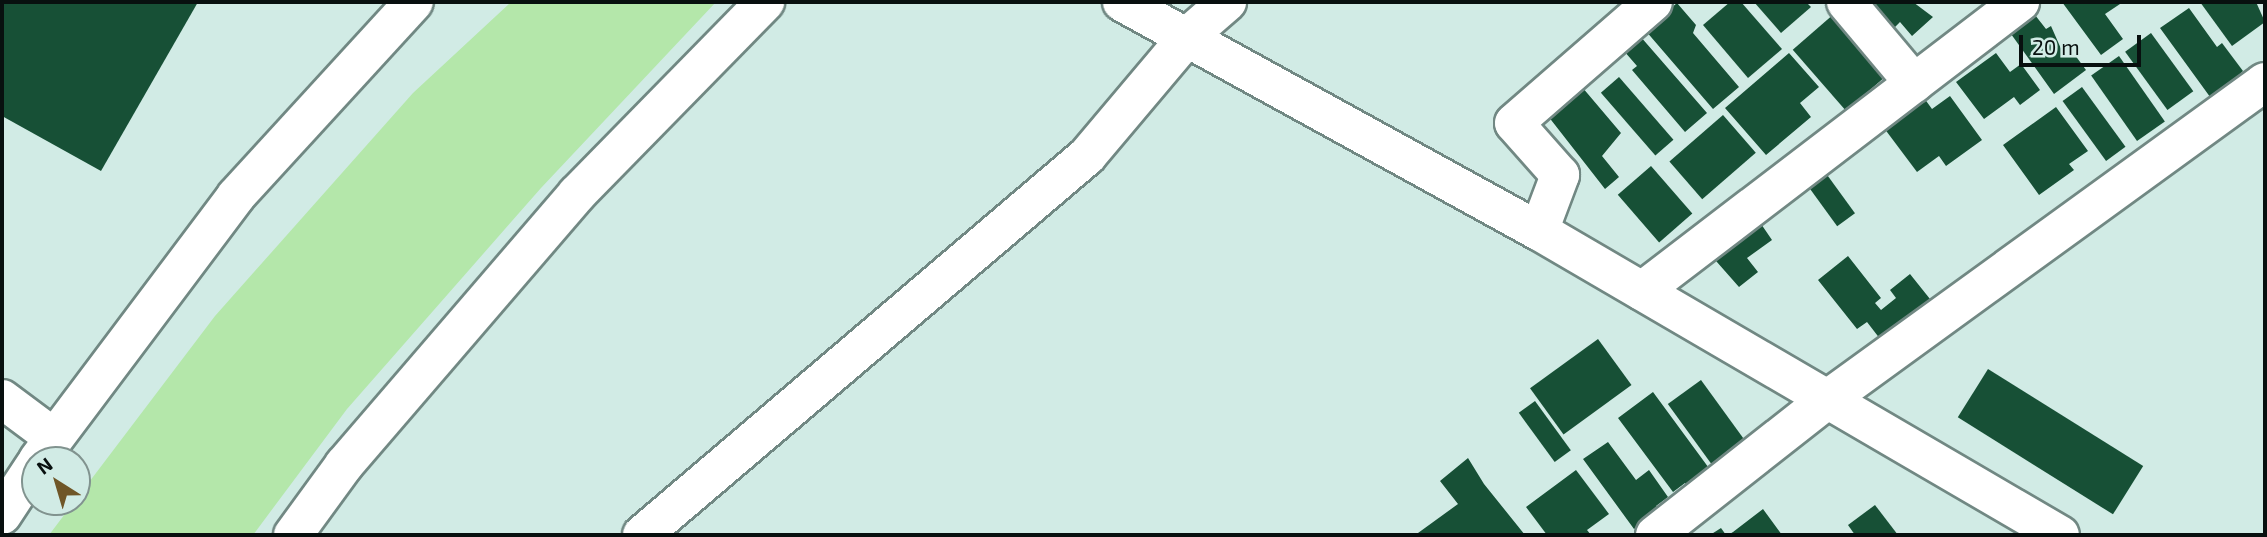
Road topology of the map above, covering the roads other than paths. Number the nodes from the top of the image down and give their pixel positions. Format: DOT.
graph roads {
  1 [pos="414,2"];
  2 [pos="765,2"];
  3 [pos="1122,2"];
  4 [pos="1227,2"];
  5 [pos="1653,2"];
  6 [pos="1846,2"];
  7 [pos="2020,2"];
  8 [pos="1188,36"];
  9 [pos="2265,82"];
  10 [pos="1914,83"];
  11 [pos="1539,231"];
  12 [pos="1642,291"];
  13 [pos="2,399"];
  14 [pos="1828,399"];
  15 [pos="36,446"];
  16 [pos="48,446"];
  17 [pos="21,486"];
  18 [pos="2,515"];
  19 [pos="293,535"];
  20 [pos="642,535"];
  21 [pos="1655,535"];
  22 [pos="2060,535"];
  1 -- 16 [label="street"];
  2 -- 19 [label="street"];
  3 -- 8 [label="street"];
  4 -- 8 [label="street"];
  5 -- 11 [label="street"];
  6 -- 10 [label="street"];
  7 -- 10 [label="street"];
  8 -- 11 [label="street"];
  8 -- 20 [label="street"];
  9 -- 14 [label="street"];
  10 -- 12 [label="street"];
  11 -- 12 [label="street"];
  12 -- 14 [label="street"];
  13 -- 15 [label="street"];
  14 -- 21 [label="street"];
  14 -- 22 [label="street"];
  17 -- 18 [label="street"];
}
